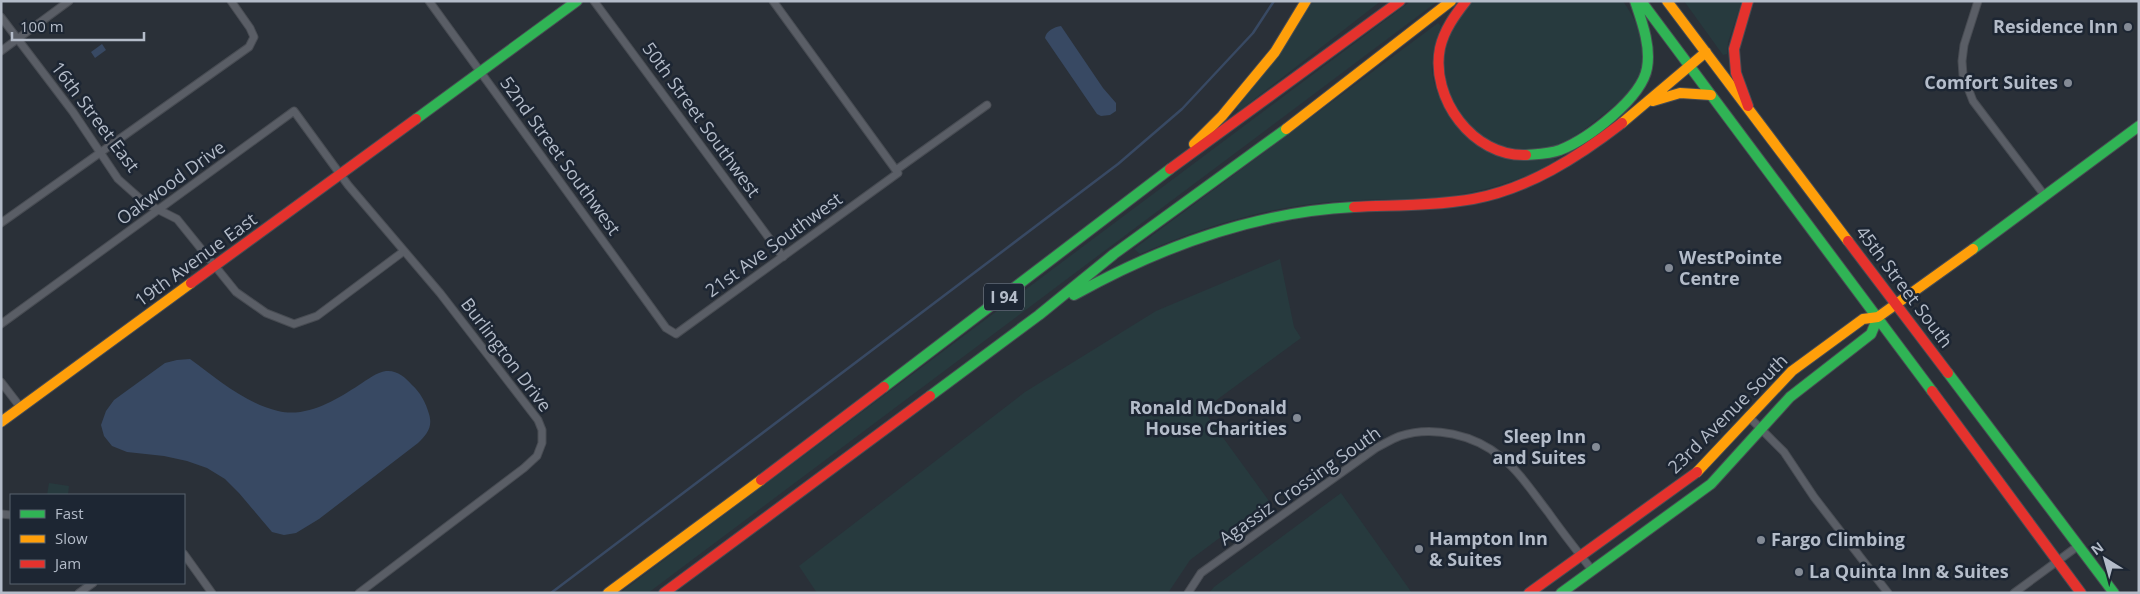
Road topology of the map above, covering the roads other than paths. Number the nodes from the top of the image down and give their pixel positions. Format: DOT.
graph roads {
  1 [pos="69,1"];
  2 [pos="231,1"];
  3 [pos="429,1"];
  4 [pos="577,1"];
  5 [pos="594,1"];
  6 [pos="773,1"];
  7 [pos="1306,1"];
  8 [pos="1400,1"];
  9 [pos="1451,1"];
  10 [pos="1466,1"];
  11 [pos="1635,1"];
  12 [pos="1641,1"];
  13 [pos="1667,1"];
  14 [pos="1748,1"];
  15 [pos="1978,1"];
  16 [pos="1,17"];
  17 [pos="17,39"];
  18 [pos="1,50"];
  19 [pos="1706,52"];
  20 [pos="1689,66"];
  21 [pos="480,72"];
  22 [pos="1711,95"];
  23 [pos="987,105"];
  24 [pos="1642,106"];
  25 [pos="1748,106"];
  26 [pos="2139,126"];
  27 [pos="100,152"];
  28 [pos="1171,168"];
  29 [pos="897,172"];
  30 [pos="340,174"];
  31 [pos="2045,196"];
  32 [pos="159,210"];
  33 [pos="1,223"];
  34 [pos="404,251"];
  35 [pos="783,257"];
  36 [pos="216,266"];
  37 [pos="1897,304"];
  38 [pos="1039,315"];
  39 [pos="1878,317"];
  40 [pos="1,324"];
  41 [pos="666,328"];
  42 [pos="1,382"];
  43 [pos="21,408"];
  44 [pos="1748,416"];
  45 [pos="1,422"];
  46 [pos="1761,429"];
  47 [pos="2078,546"];
  48 [pos="185,555"];
  49 [pos="1581,556"];
  50 [pos="2057,561"];
  51 [pos="1592,570"];
  52 [pos="92,584"];
  53 [pos="79,593"];
  54 [pos="212,593"];
  55 [pos="358,593"];
  56 [pos="608,593"];
  57 [pos="664,593"];
  58 [pos="1188,593"];
  59 [pos="1530,593"];
  60 [pos="1561,593"];
  61 [pos="1888,593"];
  62 [pos="2014,593"];
  63 [pos="2081,593"];
  64 [pos="2114,593"];
  1 -- 17 [label="street"];
  2 -- 27 [label="street"];
  3 -- 21 [label="street, 52nd Street Southwest"];
  4 -- 21 [label="main road, 19th Avenue East"];
  5 -- 35 [label="street, 50th Street Southwest"];
  6 -- 29 [label="street"];
  7 -- 28 [label="main road"];
  8 -- 28 [label="main road, I 94"];
  9 -- 38 [label="main road, I 94"];
  10 -- 11 [label="main road"];
  12 -- 20 [label="main road"];
  13 -- 19 [label="main road, 45th Street South"];
  14 -- 25 [label="main road"];
  15 -- 31 [label="street"];
  16 -- 17 [label="street, 16th Street East"];
  17 -- 18 [label="street"];
  17 -- 27 [label="street, 16th Street East"];
  19 -- 20 [label="main road"];
  19 -- 25 [label="main road, 45th Street South"];
  20 -- 22 [label="main road"];
  20 -- 24 [label="main road"];
  21 -- 30 [label="main road, 19th Avenue East"];
  21 -- 41 [label="street, 52nd Street Southwest"];
  22 -- 24 [label="main road"];
  22 -- 39 [label="main road"];
  23 -- 29 [label="street, 21st Ave Southwest"];
  24 -- 38 [label="main road"];
  25 -- 37 [label="main road, 45th Street South"];
  26 -- 31 [label="main road, 23rd Avenue South"];
  27 -- 32 [label="street, 16th Street East"];
  27 -- 33 [label="street"];
  28 -- 56 [label="main road, I 94"];
  29 -- 35 [label="street, 21st Ave Southwest"];
  30 -- 32 [label="street, Oakwood Drive"];
  30 -- 34 [label="street, Burlington Drive"];
  30 -- 36 [label="main road, 19th Avenue East"];
  31 -- 37 [label="main road, 23rd Avenue South"];
  32 -- 36 [label="street, 16th Street East"];
  32 -- 40 [label="street, Oakwood Drive"];
  34 -- 36 [label="street, 16th Street East"];
  34 -- 55 [label="street, Burlington Drive"];
  35 -- 41 [label="street, 21st Ave Southwest"];
  36 -- 43 [label="main road, 19th Avenue East"];
  37 -- 39 [label="main road, 23rd Avenue South"];
  37 -- 47 [label="main road, 45th Street South"];
  38 -- 57 [label="main road, I 94"];
  39 -- 44 [label="main road, 23rd Avenue South"];
  39 -- 46 [label="main road, 23rd Avenue South"];
  39 -- 50 [label="main road"];
  42 -- 43 [label="street"];
  43 -- 45 [label="main road, 19th Avenue East"];
  44 -- 46 [label="street"];
  44 -- 49 [label="main road, 23rd Avenue South"];
  46 -- 51 [label="main road, 23rd Avenue South"];
  46 -- 61 [label="street"];
  47 -- 50 [label="street"];
  47 -- 64 [label="main road, 45th Street South"];
  48 -- 54 [label="street"];
  49 -- 51 [label="street, Agassiz Crossing South"];
  49 -- 58 [label="street, Agassiz Crossing South"];
  49 -- 59 [label="main road, 23rd Avenue South"];
  50 -- 62 [label="street"];
  50 -- 63 [label="main road"];
  51 -- 60 [label="main road, 23rd Avenue South"];
  52 -- 53 [label="street"];
}
